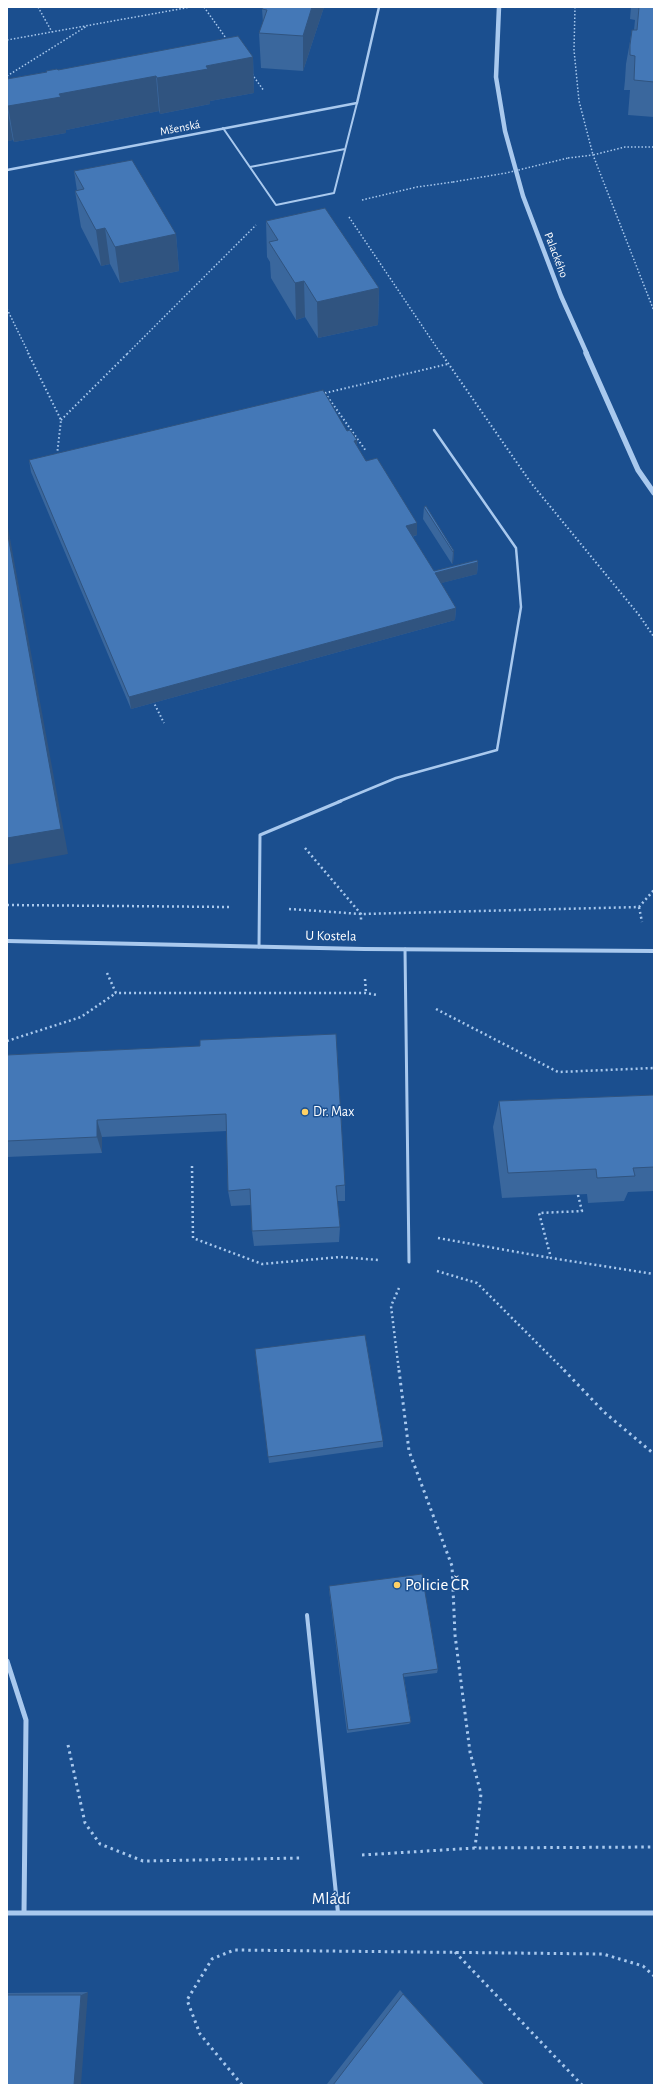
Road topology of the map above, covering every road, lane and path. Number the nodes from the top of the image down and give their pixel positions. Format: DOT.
graph roads {
  1 [pos="38,7"];
  2 [pos="191,7"];
  3 [pos="204,7"];
  4 [pos="379,7"];
  5 [pos="498,7"];
  6 [pos="575,7"];
  7 [pos="89,25"];
  8 [pos="52,32"];
  9 [pos="7,40"];
  10 [pos="231,44"];
  11 [pos="252,74"];
  12 [pos="7,76"];
  13 [pos="264,91"];
  14 [pos="357,103"];
  15 [pos="223,128"];
  16 [pos="654,147"];
  17 [pos="345,149"];
  18 [pos="593,155"];
  19 [pos="250,167"];
  20 [pos="7,170"];
  21 [pos="334,193"];
  22 [pos="342,205"];
  23 [pos="262,224"];
  24 [pos="7,308"];
  25 [pos="654,311"];
  26 [pos="448,364"];
  27 [pos="325,393"];
  28 [pos="318,394"];
  29 [pos="61,420"];
  30 [pos="434,430"];
  31 [pos="366,451"];
  32 [pos="63,454"];
  33 [pos="654,493"];
  34 [pos="654,637"];
  35 [pos="151,698"];
  36 [pos="164,723"];
  37 [pos="285,824"];
  38 [pos="654,890"];
  39 [pos="7,905"];
  40 [pos="260,907"];
  41 [pos="361,914"];
  42 [pos="7,941"];
  43 [pos="259,947"];
  44 [pos="405,949"];
  45 [pos="654,951"];
  46 [pos="104,968"];
  47 [pos="116,993"];
  48 [pos="366,993"];
  49 [pos="406,1000"];
  50 [pos="7,1041"];
  51 [pos="654,1068"];
  52 [pos="192,1166"];
  53 [pos="578,1194"];
  54 [pos="409,1234"];
  55 [pos="551,1258"];
  56 [pos="409,1262"];
  57 [pos="654,1274"];
  58 [pos="654,1454"];
  59 [pos="307,1615"];
  60 [pos="7,1661"];
  61 [pos="475,1848"];
  62 [pos="7,1913"];
  63 [pos="24,1913"];
  64 [pos="338,1913"];
  65 [pos="654,1914"];
  66 [pos="455,1952"];
  67 [pos="654,1976"];
  68 [pos="242,2085"];
  69 [pos="582,2085"];
  1 -- 8 [label="path"];
  2 -- 7 [label="path"];
  3 -- 10 [label="path"];
  4 -- 14 [label="street"];
  5 -- 33 [label="street, Palackého"];
  6 -- 18 [label="path"];
  7 -- 8 [label="path"];
  7 -- 12 [label="path"];
  8 -- 9 [label="path"];
  11 -- 13 [label="path"];
  14 -- 15 [label="street, Mšenská"];
  14 -- 17 [label="lane"];
  15 -- 19 [label="lane"];
  15 -- 20 [label="street, Mšenská"];
  16 -- 18 [label="path"];
  17 -- 19 [label="lane"];
  17 -- 21 [label="lane"];
  18 -- 22 [label="path, bridge"];
  18 -- 25 [label="path"];
  19 -- 21 [label="lane"];
  21 -- 22 [label="path"];
  22 -- 26 [label="path"];
  23 -- 29 [label="path"];
  24 -- 29 [label="path"];
  26 -- 27 [label="path"];
  26 -- 34 [label="path"];
  27 -- 28 [label="path"];
  27 -- 31 [label="path"];
  29 -- 32 [label="path"];
  30 -- 37 [label="lane"];
  35 -- 36 [label="path"];
  37 -- 40 [label="lane"];
  37 -- 41 [label="path"];
  38 -- 41 [label="path"];
  39 -- 40 [label="path"];
  40 -- 41 [label="path"];
  40 -- 43 [label="lane"];
  42 -- 43 [label="street, U Kostela"];
  43 -- 44 [label="street, U Kostela"];
  44 -- 45 [label="street, U Kostela"];
  44 -- 49 [label="lane"];
  46 -- 47 [label="path"];
  47 -- 48 [label="path"];
  47 -- 50 [label="path"];
  49 -- 51 [label="path"];
  49 -- 54 [label="lane"];
  52 -- 56 [label="path"];
  53 -- 55 [label="path"];
  54 -- 55 [label="path"];
  54 -- 56 [label="lane"];
  55 -- 57 [label="path"];
  56 -- 58 [label="path"];
  56 -- 61 [label="path"];
  59 -- 64 [label="lane"];
  60 -- 63 [label="street"];
  62 -- 63 [label="street, Mládí"];
  63 -- 64 [label="street, Mládí"];
  64 -- 65 [label="street, Mládí"];
  66 -- 67 [label="path"];
  66 -- 68 [label="path"];
  66 -- 69 [label="path"];
}
